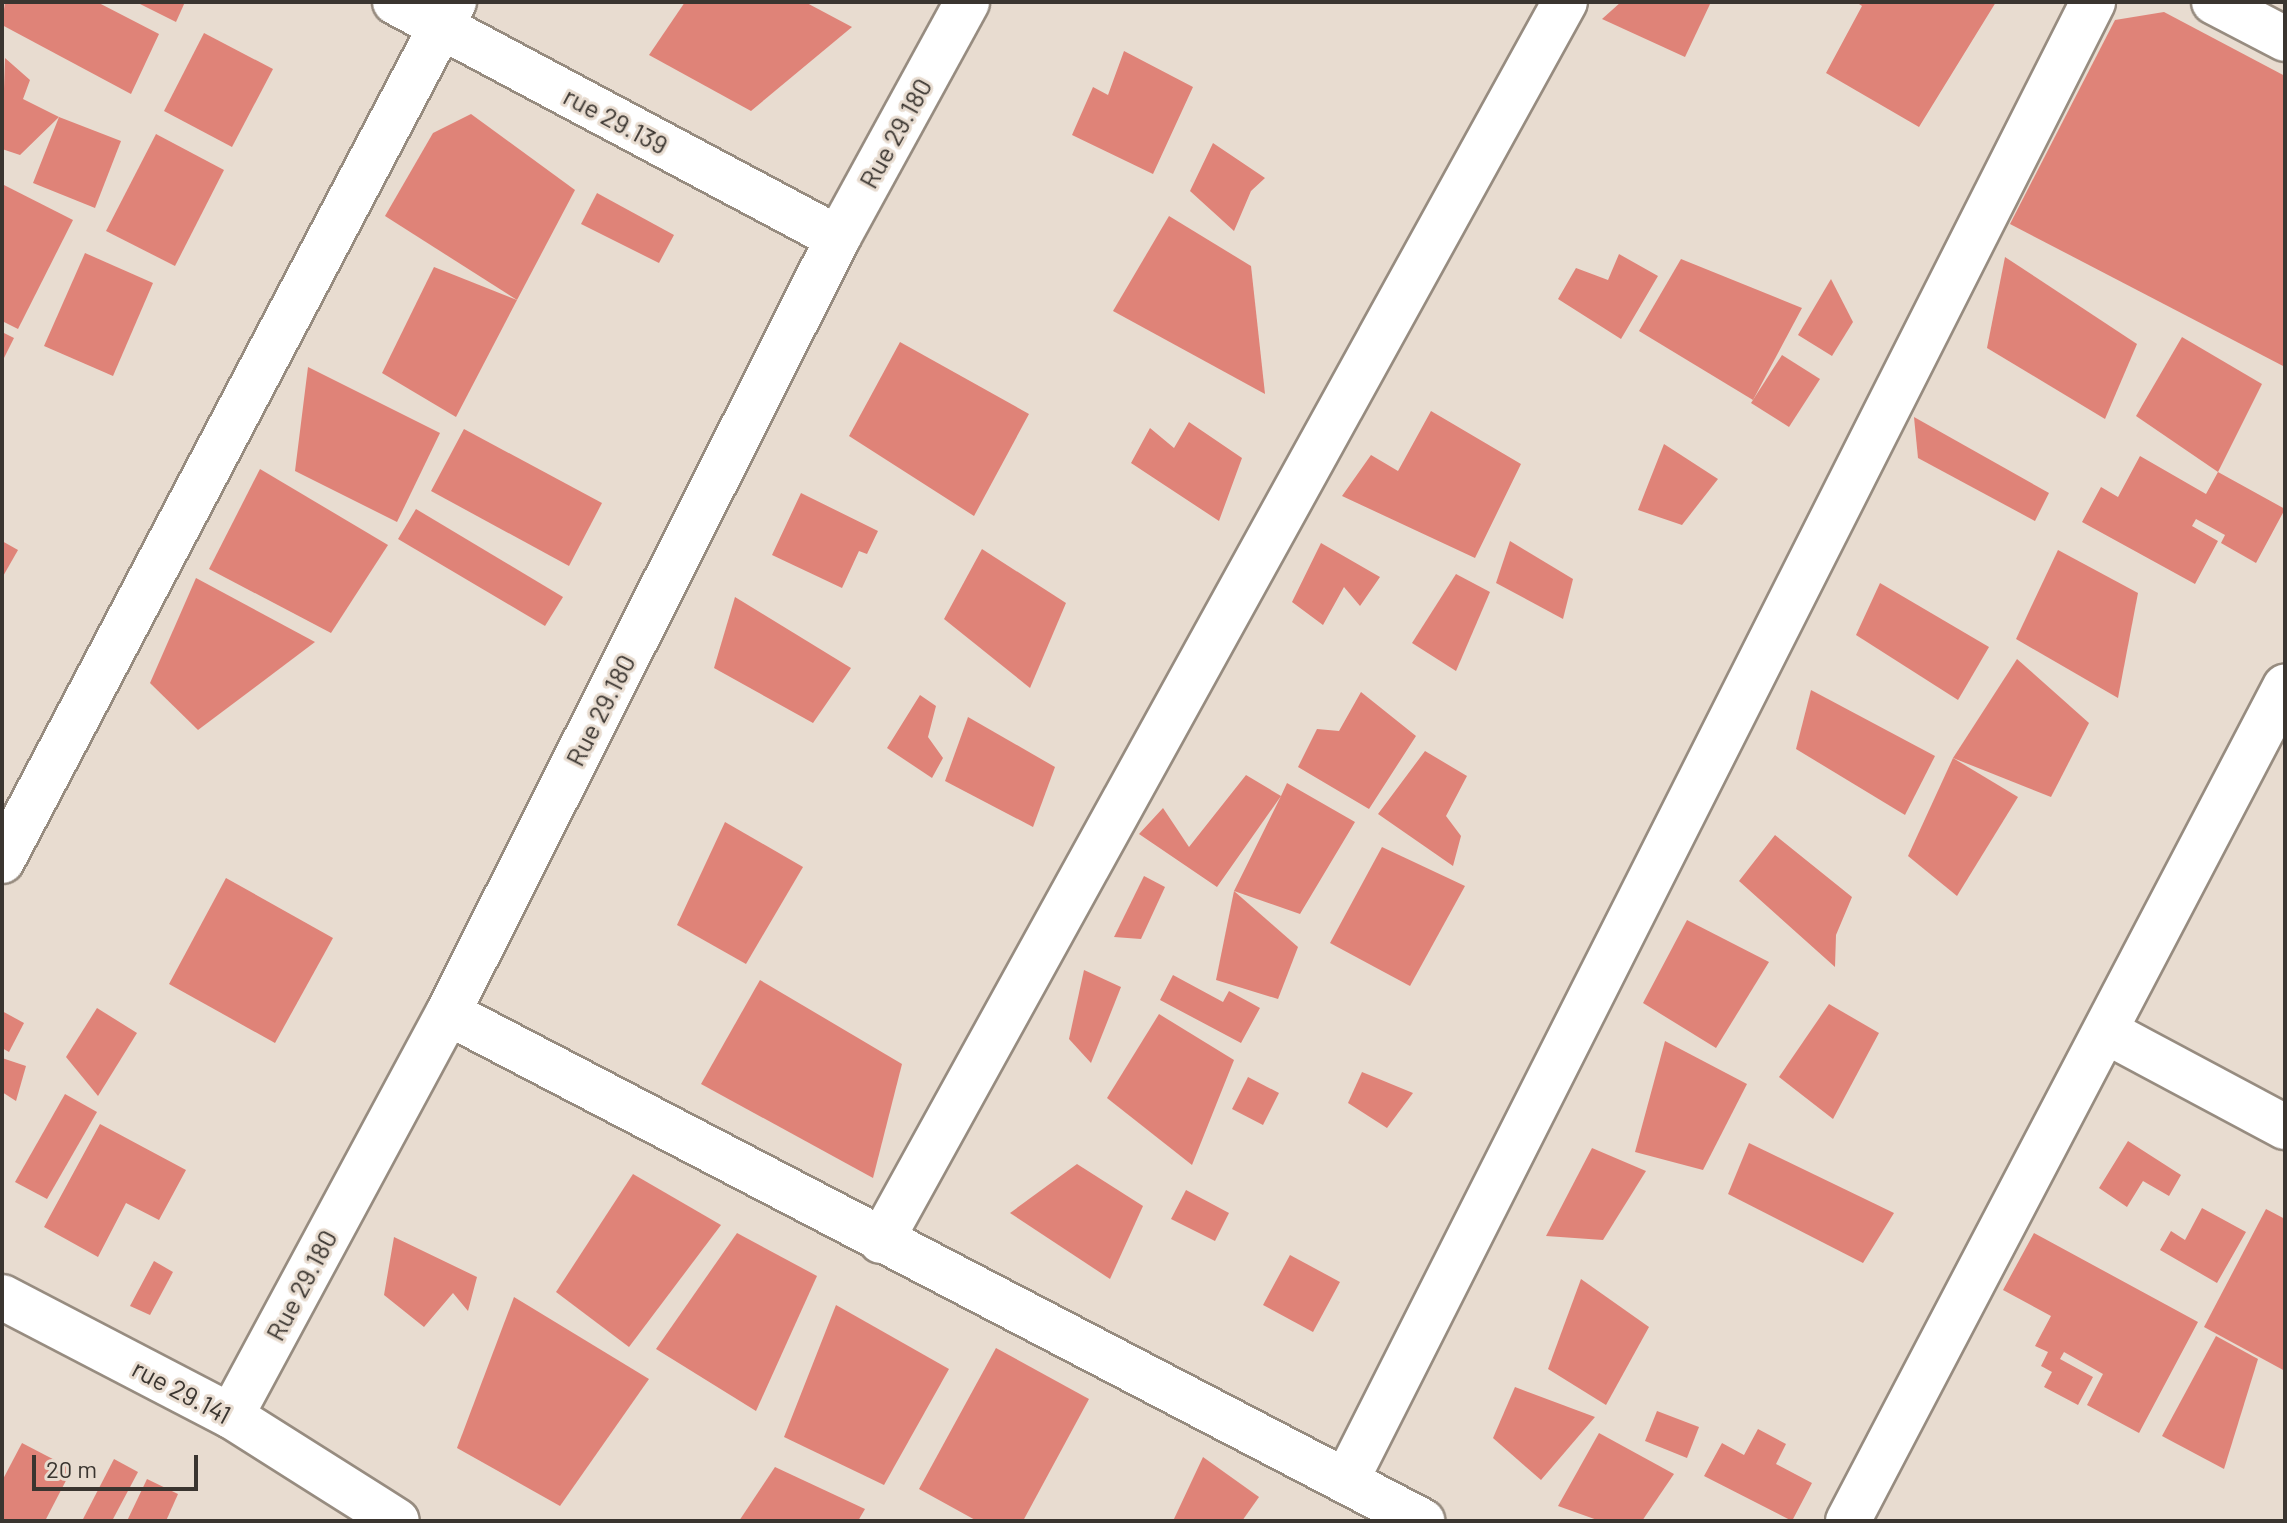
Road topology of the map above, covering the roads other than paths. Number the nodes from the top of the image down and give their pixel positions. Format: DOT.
graph roads {
  1 [pos="395,2"];
  2 [pos="967,2"];
  3 [pos="1565,2"];
  4 [pos="2093,2"];
  5 [pos="2214,2"];
  6 [pos="448,15"];
  7 [pos="2285,39"];
  8 [pos="838,238"];
  9 [pos="2285,687"];
  10 [pos="2,861"];
  11 [pos="448,1013"];
  12 [pos="2107,1032"];
  13 [pos="2285,1127"];
  14 [pos="881,1241"];
  15 [pos="2,1297"];
  16 [pos="231,1416"];
  17 [pos="1346,1481"];
  18 [pos="397,1521"];
  19 [pos="1422,1521"];
  20 [pos="1848,1521"];
  1 -- 6 [label="street, rue 29.139"];
  2 -- 8 [label="street, Rue 29.180"];
  3 -- 14 [label="street"];
  4 -- 17 [label="street"];
  5 -- 7 [label="street"];
  6 -- 8 [label="street, rue 29.139"];
  6 -- 10 [label="street"];
  8 -- 11 [label="street, Rue 29.180"];
  9 -- 12 [label="street"];
  11 -- 14 [label="street"];
  11 -- 16 [label="street, Rue 29.180"];
  12 -- 13 [label="street"];
  12 -- 20 [label="street"];
  14 -- 17 [label="street"];
  15 -- 16 [label="street, rue 29.141"];
  16 -- 18 [label="street, rue 29.141"];
  17 -- 19 [label="street"];
}
